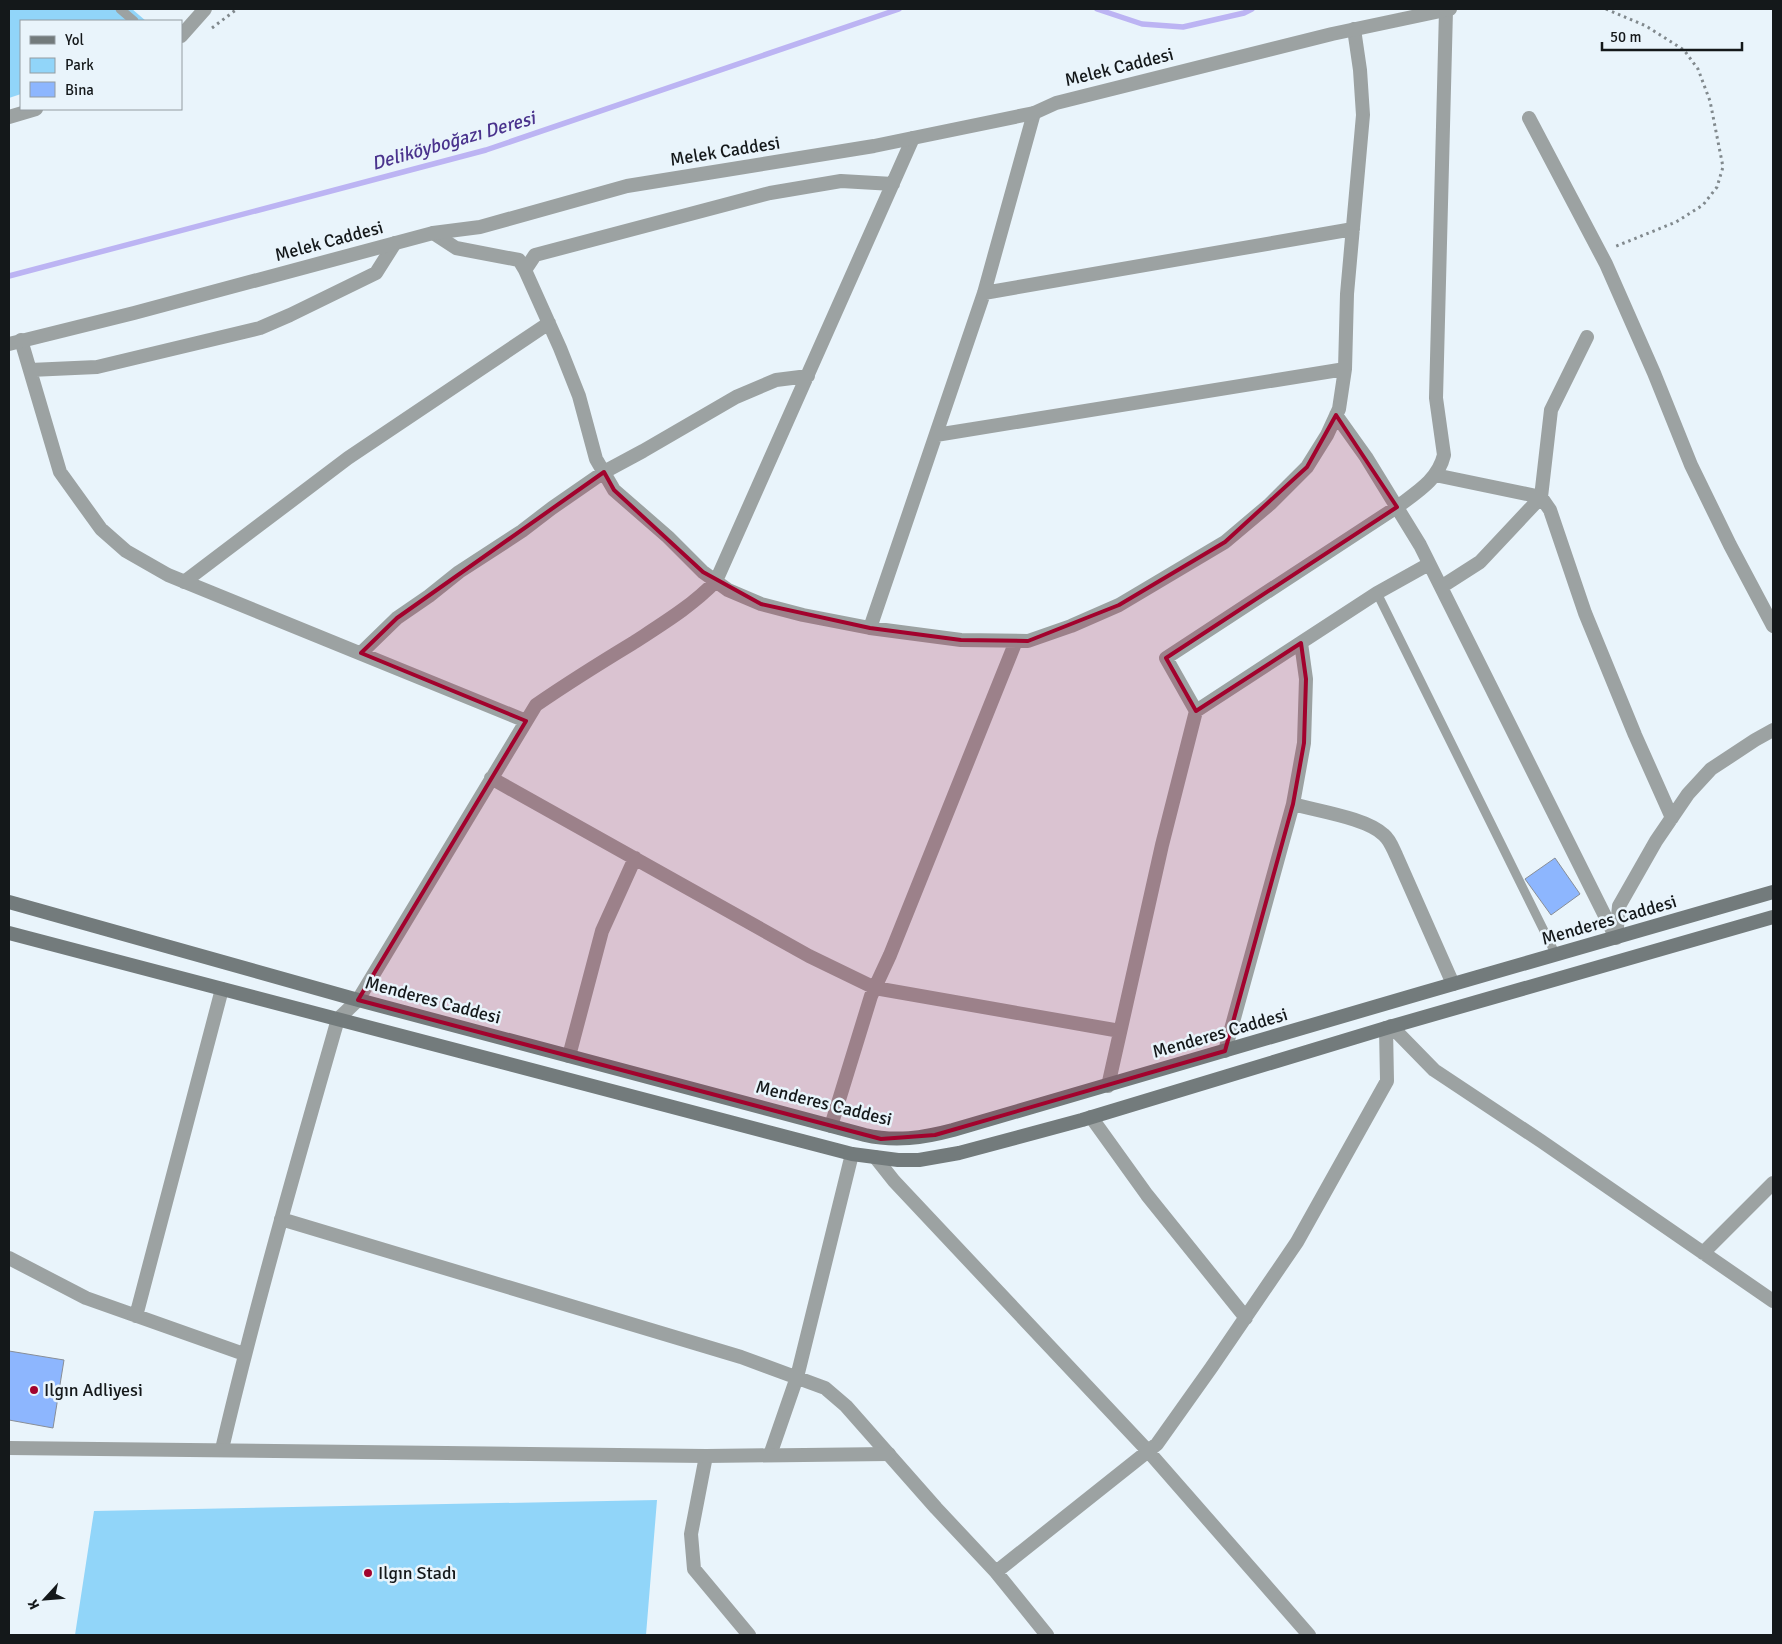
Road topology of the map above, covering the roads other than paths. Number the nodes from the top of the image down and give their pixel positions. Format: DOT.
graph roads {
  1 [pos="120,9"];
  2 [pos="205,9"];
  3 [pos="1448,9"];
  4 [pos="133,20"];
  5 [pos="1354,29"];
  6 [pos="182,35"];
  7 [pos="33,110"];
  8 [pos="1034,113"];
  9 [pos="9,117"];
  10 [pos="1529,118"];
  11 [pos="913,138"];
  12 [pos="892,184"];
  13 [pos="1353,229"];
  14 [pos="433,233"];
  15 [pos="395,243"];
  16 [pos="525,270"];
  17 [pos="984,293"];
  18 [pos="548,323"];
  19 [pos="1587,337"];
  20 [pos="15,342"];
  21 [pos="1345,369"];
  22 [pos="30,370"];
  23 [pos="808,376"];
  24 [pos="1336,415"];
  25 [pos="936,435"];
  26 [pos="604,472"];
  27 [pos="1435,476"];
  28 [pos="1540,497"];
  29 [pos="1396,507"];
  30 [pos="1430,564"];
  31 [pos="716,581"];
  32 [pos="184,582"];
  33 [pos="1441,587"];
  34 [pos="1377,594"];
  35 [pos="1773,626"];
  36 [pos="870,628"];
  37 [pos="1016,641"];
  38 [pos="1301,643"];
  39 [pos="361,653"];
  40 [pos="1196,711"];
  41 [pos="526,721"];
  42 [pos="1773,730"];
  43 [pos="491,778"];
  44 [pos="1293,804"];
  45 [pos="1672,818"];
  46 [pos="635,858"];
  47 [pos="1773,892"];
  48 [pos="9,902"];
  49 [pos="1773,917"];
  50 [pos="9,933"];
  51 [pos="1616,938"];
  52 [pos="1556,955"];
  53 [pos="1452,984"];
  54 [pos="222,988"];
  55 [pos="875,988"];
  56 [pos="358,1000"];
  57 [pos="338,1019"];
  58 [pos="1388,1027"];
  59 [pos="1120,1031"];
  60 [pos="1224,1051"];
  61 [pos="569,1056"];
  62 [pos="1108,1086"];
  63 [pos="1091,1117"];
  64 [pos="832,1126"];
  65 [pos="852,1154"];
  66 [pos="875,1157"];
  67 [pos="1773,1183"];
  68 [pos="281,1219"];
  69 [pos="1703,1253"];
  70 [pos="9,1258"];
  71 [pos="1773,1301"];
  72 [pos="136,1316"];
  73 [pos="1246,1318"];
  74 [pos="244,1354"];
  75 [pos="797,1377"];
  76 [pos="9,1448"];
  77 [pos="222,1449"];
  78 [pos="1148,1450"];
  79 [pos="889,1454"];
  80 [pos="770,1455"];
  81 [pos="706,1456"];
  82 [pos="996,1572"];
  83 [pos="749,1635"];
  84 [pos="1047,1635"];
  85 [pos="1309,1635"];
  1 -- 4 [label="lane"];
  2 -- 6 [label="street"];
  3 -- 5 [label="street, Melek Caddesi"];
  3 -- 27 [label="street"];
  5 -- 8 [label="street, Melek Caddesi"];
  5 -- 13 [label="street"];
  7 -- 9 [label="street"];
  8 -- 11 [label="street, Melek Caddesi"];
  8 -- 17 [label="street"];
  10 -- 35 [label="street"];
  11 -- 12 [label="street"];
  11 -- 14 [label="street, Melek Caddesi"];
  12 -- 16 [label="street"];
  12 -- 23 [label="street"];
  13 -- 17 [label="street"];
  13 -- 21 [label="street"];
  14 -- 15 [label="street, Melek Caddesi"];
  14 -- 16 [label="street"];
  15 -- 20 [label="street, Melek Caddesi"];
  15 -- 22 [label="street"];
  16 -- 18 [label="street"];
  17 -- 25 [label="street"];
  18 -- 26 [label="street"];
  18 -- 32 [label="street"];
  19 -- 28 [label="street"];
  20 -- 22 [label="street"];
  21 -- 24 [label="street"];
  21 -- 25 [label="street"];
  22 -- 32 [label="street"];
  23 -- 26 [label="street"];
  23 -- 31 [label="street"];
  24 -- 29 [label="street"];
  24 -- 37 [label="street"];
  25 -- 36 [label="street"];
  26 -- 31 [label="street"];
  26 -- 39 [label="street"];
  27 -- 28 [label="street"];
  27 -- 29 [label="street"];
  28 -- 33 [label="street"];
  28 -- 45 [label="street"];
  29 -- 30 [label="street"];
  29 -- 40 [label="street"];
  30 -- 33 [label="street"];
  30 -- 34 [label="street"];
  31 -- 36 [label="street"];
  31 -- 41 [label="street"];
  32 -- 39 [label="street"];
  33 -- 51 [label="street"];
  34 -- 38 [label="street"];
  34 -- 52 [label="lane"];
  36 -- 37 [label="street"];
  37 -- 55 [label="street"];
  38 -- 40 [label="street"];
  38 -- 44 [label="street"];
  39 -- 41 [label="street"];
  40 -- 59 [label="street"];
  41 -- 43 [label="street"];
  42 -- 45 [label="street"];
  43 -- 46 [label="street"];
  43 -- 56 [label="street"];
  44 -- 53 [label="street"];
  44 -- 60 [label="street"];
  45 -- 51 [label="street"];
  46 -- 55 [label="street"];
  46 -- 61 [label="street"];
  47 -- 51 [label="main road, Menderes Caddesi"];
  48 -- 56 [label="main road, Menderes Caddesi"];
  49 -- 58 [label="main road"];
  50 -- 54 [label="main road"];
  51 -- 52 [label="main road, Menderes Caddesi"];
  52 -- 53 [label="main road, Menderes Caddesi"];
  53 -- 60 [label="main road, Menderes Caddesi"];
  54 -- 57 [label="main road"];
  54 -- 72 [label="street"];
  55 -- 59 [label="street"];
  55 -- 64 [label="street"];
  56 -- 57 [label="street"];
  56 -- 61 [label="main road, Menderes Caddesi"];
  57 -- 65 [label="main road"];
  57 -- 68 [label="street"];
  58 -- 63 [label="main road"];
  58 -- 69 [label="street"];
  58 -- 73 [label="street"];
  59 -- 62 [label="street"];
  60 -- 62 [label="main road, Menderes Caddesi"];
  61 -- 64 [label="main road, Menderes Caddesi"];
  62 -- 64 [label="main road, Menderes Caddesi"];
  63 -- 66 [label="main road"];
  63 -- 73 [label="street"];
  65 -- 66 [label="main road"];
  65 -- 75 [label="street"];
  66 -- 78 [label="street"];
  67 -- 69 [label="street"];
  68 -- 74 [label="street"];
  68 -- 75 [label="street"];
  69 -- 71 [label="street"];
  70 -- 72 [label="street"];
  72 -- 74 [label="street"];
  73 -- 78 [label="street"];
  74 -- 77 [label="street"];
  75 -- 79 [label="street"];
  75 -- 80 [label="street"];
  76 -- 77 [label="street"];
  77 -- 81 [label="street"];
  78 -- 82 [label="street"];
  78 -- 85 [label="street"];
  79 -- 80 [label="street"];
  79 -- 82 [label="street"];
  80 -- 81 [label="street"];
  81 -- 83 [label="street"];
  82 -- 84 [label="street"];
}
